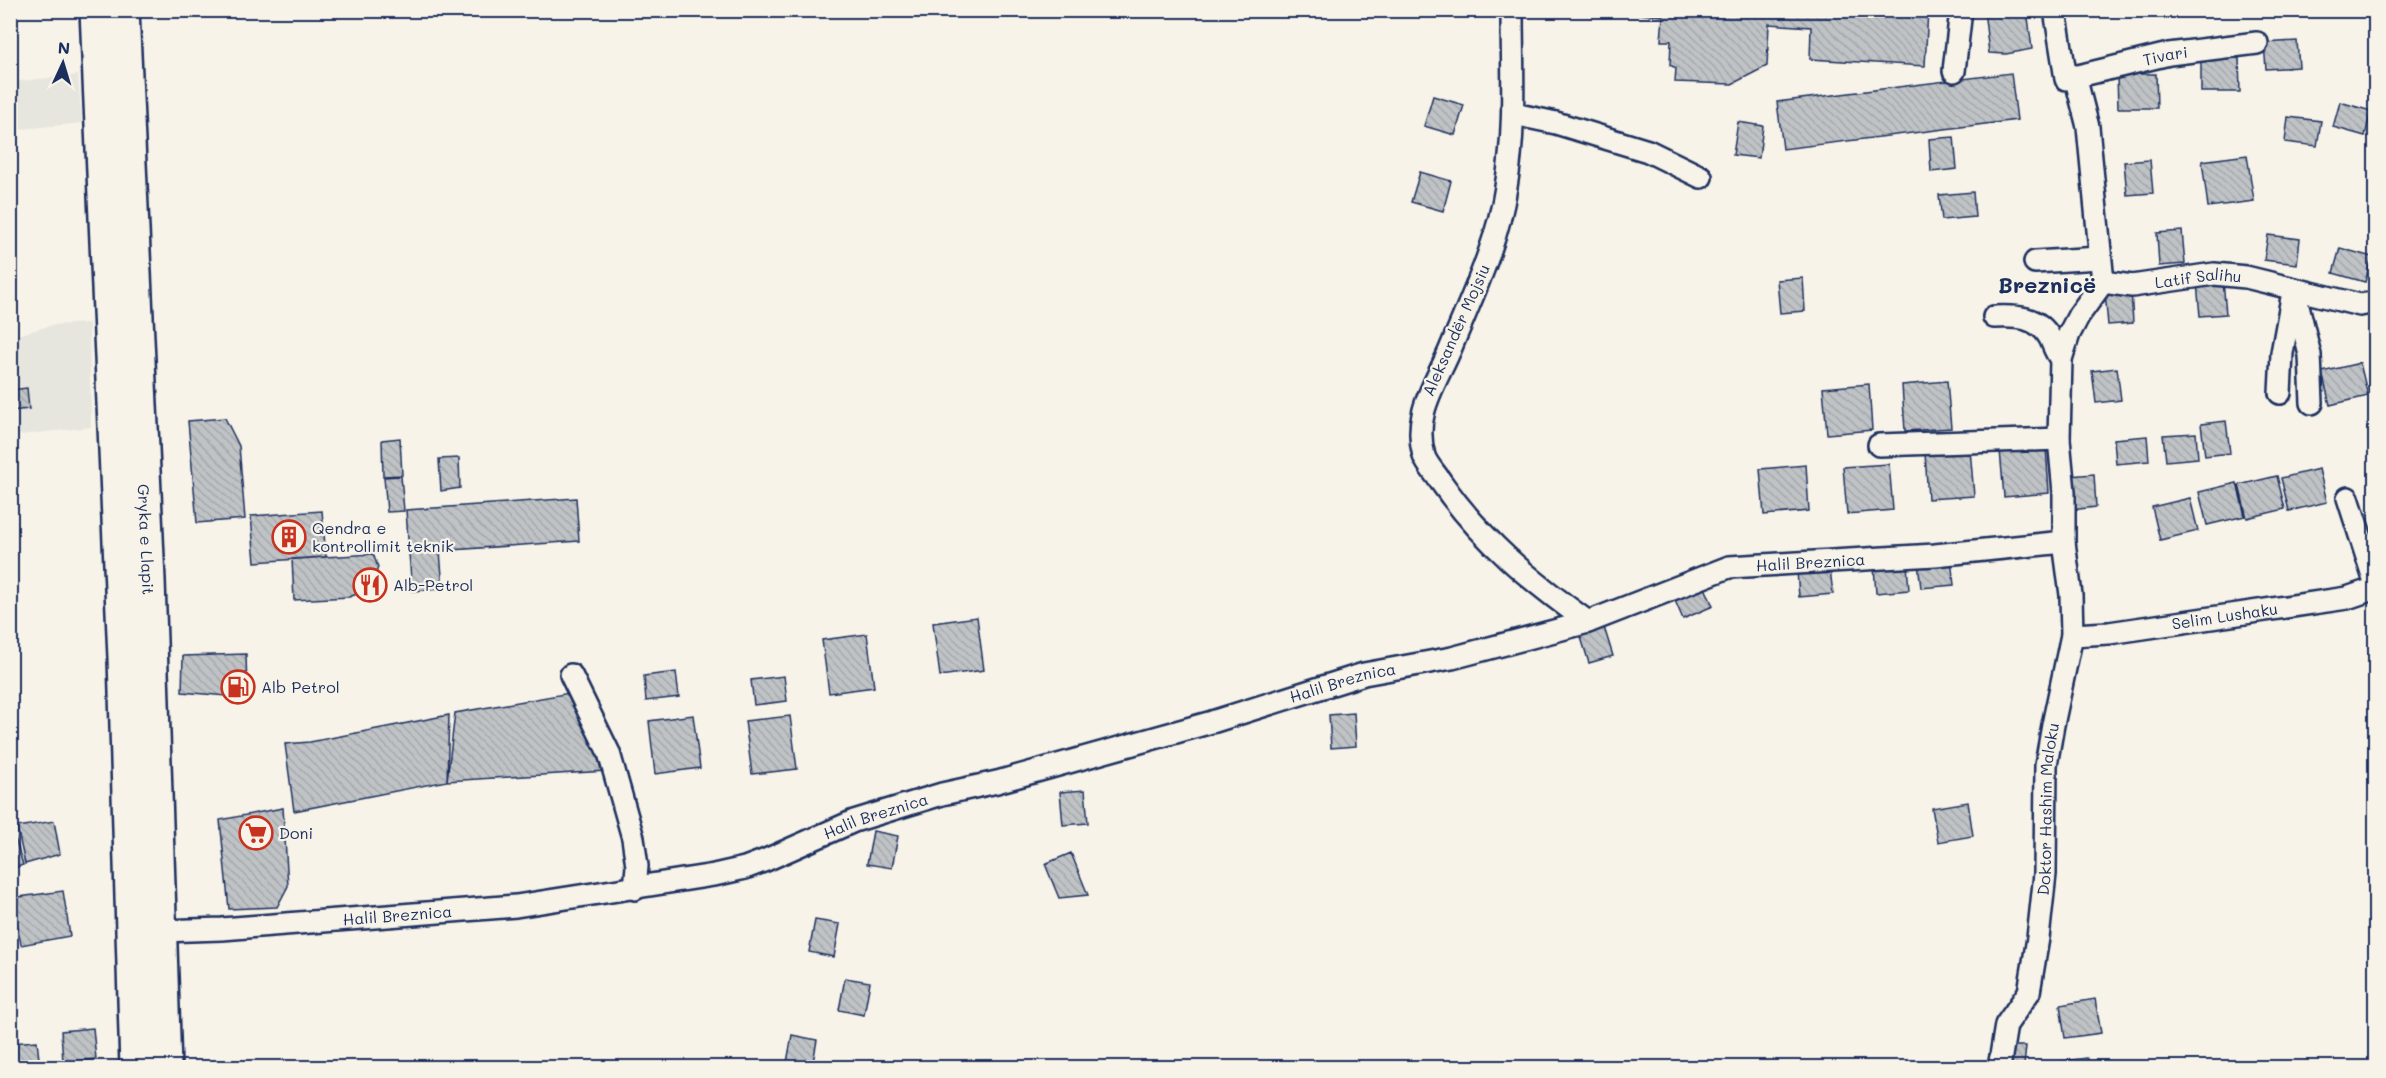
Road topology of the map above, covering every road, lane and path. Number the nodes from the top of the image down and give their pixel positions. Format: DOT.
graph roads {
  1 [pos="97,10"];
  2 [pos="122,10"];
  3 [pos="1512,10"];
  4 [pos="1961,10"];
  5 [pos="2055,10"];
  6 [pos="2257,43"];
  7 [pos="1954,71"];
  8 [pos="2075,76"];
  9 [pos="1514,114"];
  10 [pos="1701,177"];
  11 [pos="2099,258"];
  12 [pos="2035,262"];
  13 [pos="2103,282"];
  14 [pos="2294,289"];
  15 [pos="2376,300"];
  16 [pos="1994,317"];
  17 [pos="2061,359"];
  18 [pos="2280,393"];
  19 [pos="2312,403"];
  20 [pos="2059,439"];
  21 [pos="1879,445"];
  22 [pos="2348,498"];
  23 [pos="2064,542"];
  24 [pos="2376,586"];
  25 [pos="1588,622"];
  26 [pos="2072,635"];
  27 [pos="571,675"];
  28 [pos="635,889"];
  29 [pos="160,931"];
  30 [pos="137,1068"];
  31 [pos="164,1068"];
  32 [pos="1999,1068"];
  1 -- 30 [label="main road, Gryka e Llapit"];
  2 -- 29 [label="main road, Gryka e Llapit"];
  3 -- 9 [label="street, Aleksandër Mojsiu"];
  4 -- 7 [label="street"];
  5 -- 8 [label="street"];
  6 -- 8 [label="street, Tivari"];
  8 -- 11 [label="street"];
  9 -- 10 [label="street"];
  9 -- 25 [label="street, Aleksandër Mojsiu"];
  11 -- 12 [label="street"];
  11 -- 13 [label="street"];
  13 -- 14 [label="street, Latif Salihu"];
  13 -- 17 [label="street"];
  14 -- 15 [label="street, Latif Salihu"];
  14 -- 18 [label="street"];
  14 -- 19 [label="street"];
  16 -- 17 [label="street"];
  17 -- 20 [label="street"];
  20 -- 21 [label="street"];
  20 -- 23 [label="street"];
  22 -- 24 [label="street, Selim Lushaku"];
  23 -- 25 [label="street, Halil Breznica"];
  23 -- 26 [label="street, Doktor Hashim Maloku"];
  24 -- 26 [label="street, Selim Lushaku"];
  25 -- 28 [label="street, Halil Breznica"];
  26 -- 32 [label="street, Doktor Hashim Maloku"];
  27 -- 28 [label="street"];
  28 -- 29 [label="street, Halil Breznica"];
  29 -- 31 [label="main road, Gryka e Llapit"];
}
